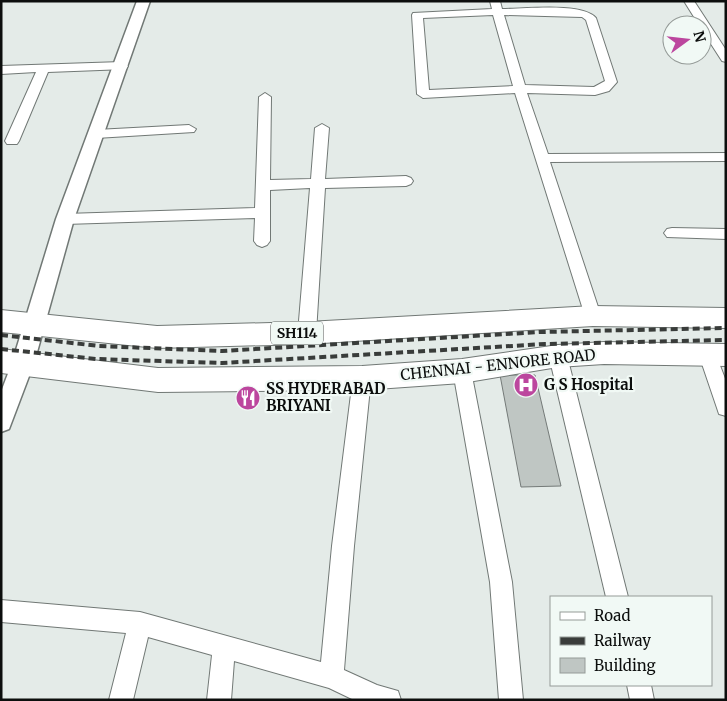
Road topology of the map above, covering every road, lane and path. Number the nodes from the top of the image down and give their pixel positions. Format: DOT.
graph roads {
  1 [pos="144,1"];
  2 [pos="689,1"];
  3 [pos="497,7"];
  4 [pos="726,58"];
  5 [pos="122,66"];
  6 [pos="44,68"];
  7 [pos="1,70"];
  8 [pos="520,89"];
  9 [pos="265,97"];
  10 [pos="322,128"];
  11 [pos="189,129"];
  12 [pos="96,134"];
  13 [pos="12,141"];
  14 [pos="726,157"];
  15 [pos="542,158"];
  16 [pos="406,181"];
  17 [pos="318,182"];
  18 [pos="263,185"];
  19 [pos="262,213"];
  20 [pos="64,219"];
  21 [pos="672,234"];
  22 [pos="726,234"];
  23 [pos="262,241"];
  24 [pos="592,316"];
  25 [pos="673,317"];
  26 [pos="726,318"];
  27 [pos="1,321"];
  28 [pos="34,324"];
  29 [pos="307,333"];
  30 [pos="706,354"];
  31 [pos="558,356"];
  32 [pos="12,362"];
  33 [pos="462,371"];
  34 [pos="362,378"];
  35 [pos="726,408"];
  36 [pos="1,422"];
  37 [pos="617,596"];
  38 [pos="1,612"];
  39 [pos="140,623"];
  40 [pos="224,647"];
  41 [pos="332,677"];
  42 [pos="639,686"];
  43 [pos="121,700"];
  44 [pos="219,700"];
  45 [pos="389,700"];
  46 [pos="511,700"];
  47 [pos="642,700"];
  1 -- 5 [label="street"];
  2 -- 4 [label="street"];
  3 -- 8 [label="street"];
  3 -- 8 [label="street"];
  3 -- 8 [label="street"];
  5 -- 6 [label="street"];
  5 -- 12 [label="street"];
  6 -- 7 [label="street"];
  6 -- 13 [label="street"];
  8 -- 15 [label="street"];
  9 -- 18 [label="street"];
  10 -- 17 [label="street"];
  11 -- 12 [label="street"];
  12 -- 20 [label="street"];
  14 -- 15 [label="street"];
  15 -- 24 [label="street"];
  16 -- 17 [label="street"];
  17 -- 18 [label="street"];
  17 -- 29 [label="street"];
  18 -- 19 [label="street"];
  19 -- 20 [label="street"];
  19 -- 23 [label="street"];
  20 -- 28 [label="street"];
  21 -- 22 [label="street"];
  24 -- 25 [label="main road, SH114"];
  24 -- 29 [label="main road, SH114"];
  25 -- 26 [label="main road, SH114"];
  25 -- 30 [label="main road"];
  27 -- 28 [label="main road, SH114"];
  28 -- 29 [label="main road, SH114"];
  28 -- 32 [label="street"];
  30 -- 31 [label="main road, CHENNAI - ENNORE ROAD"];
  30 -- 35 [label="street"];
  31 -- 33 [label="main road, CHENNAI - ENNORE ROAD"];
  31 -- 37 [label="street"];
  32 -- 34 [label="main road, CHENNAI - ENNORE ROAD"];
  32 -- 36 [label="street"];
  33 -- 34 [label="main road, CHENNAI - ENNORE ROAD"];
  33 -- 46 [label="street"];
  34 -- 41 [label="street"];
  38 -- 39 [label="street"];
  39 -- 40 [label="street"];
  39 -- 43 [label="street"];
  40 -- 41 [label="street"];
  40 -- 44 [label="street"];
  41 -- 45 [label="street"];
  42 -- 47 [label="street"];
}
